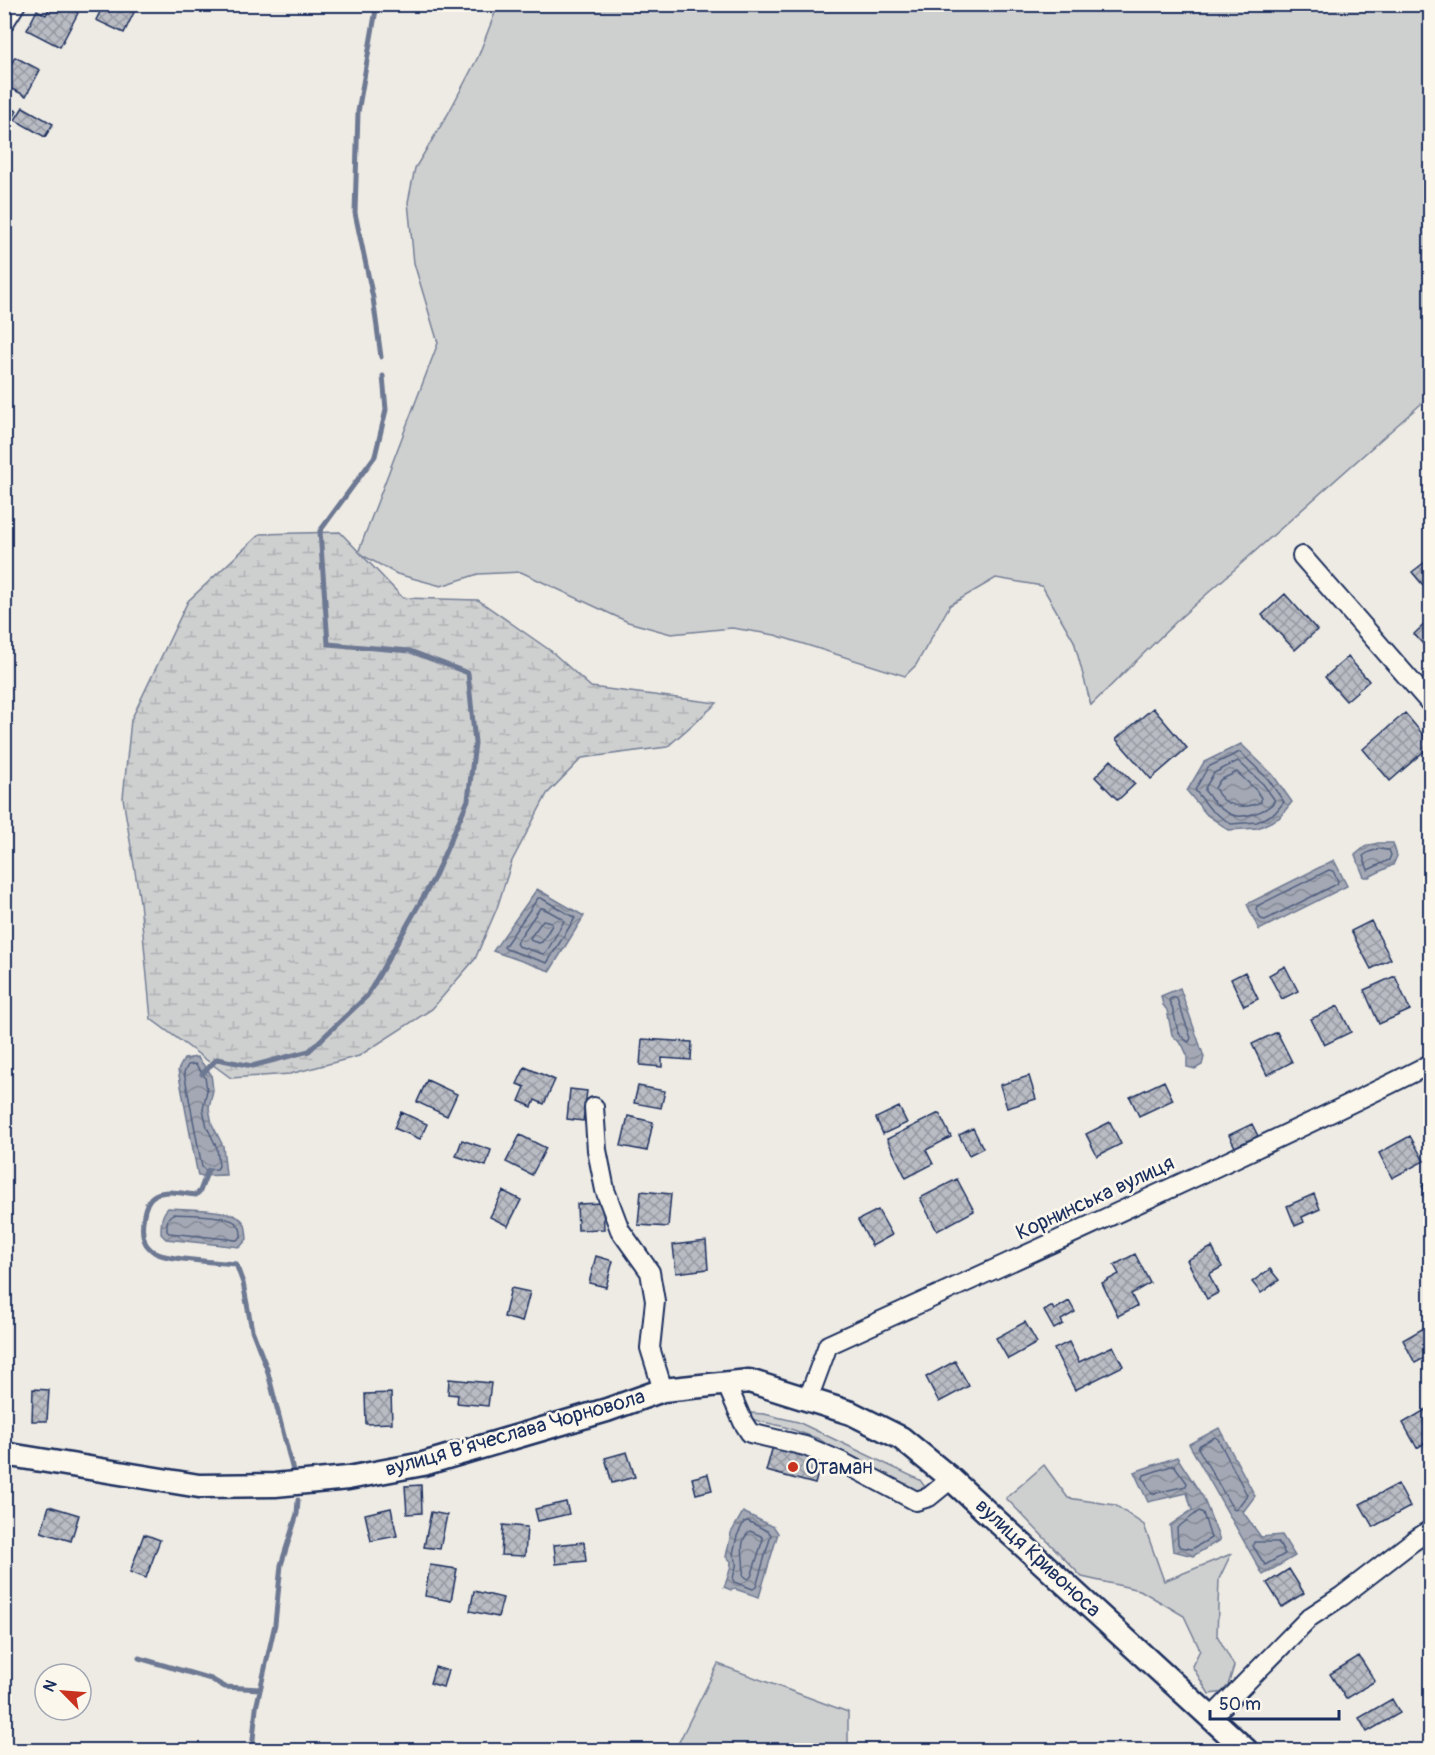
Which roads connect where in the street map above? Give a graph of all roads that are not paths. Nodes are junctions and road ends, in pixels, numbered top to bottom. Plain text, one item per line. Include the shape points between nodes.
1 (16, 4) edge
2 (4, 23) edge
3 (1302, 556) dead end
4 (1431, 703) edge
5 (1431, 1064) edge
6 (594, 1107) dead end
7 (726, 1383) junction
8 (663, 1390) junction
9 (808, 1399) junction
10 (4, 1454) edge
11 (951, 1479) junction
12 (1431, 1530) edge
13 (1211, 1719) junction
14 (1246, 1750) edge

1 - 2 street
3 - 4 street
5 - 9 street, Корнинська вулиця via 828,1345
6 - 8 street via 605,1190 620,1230 650,1272 656,1301 650,1348
7 - 8 main road, вулиця Вʼячеслава Чорновола
7 - 9 main road, вулиця Вʼячеслава Чорновола via 749,1381
7 - 11 street via 750,1433 805,1446 916,1501
8 - 10 main road, вулиця Вʼячеслава Чорновола via 423,1464 348,1478 275,1485 198,1486
9 - 11 main road, вулиця Кривоноса via 851,1413 901,1438
11 - 13 main road, вулиця Кривоноса
12 - 13 street via 1310,1617
13 - 14 main road, вулиця Кривоноса

